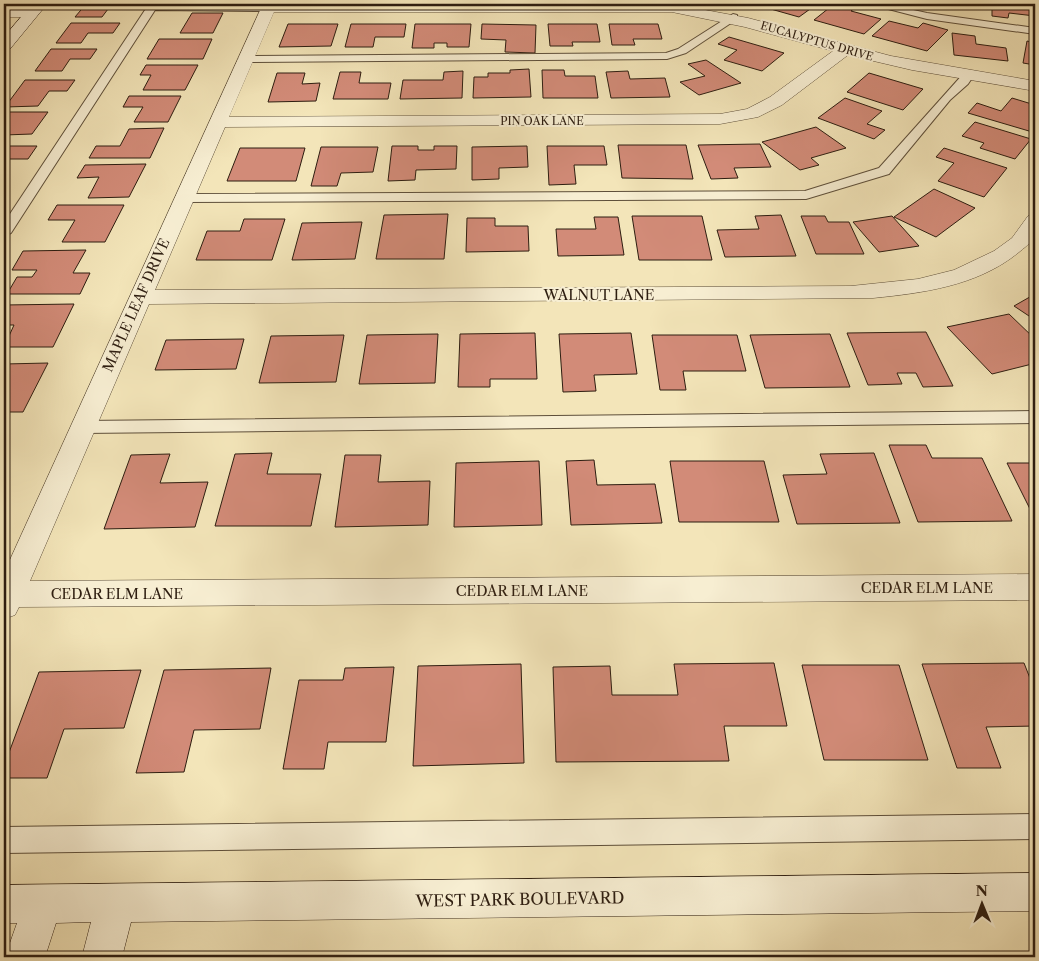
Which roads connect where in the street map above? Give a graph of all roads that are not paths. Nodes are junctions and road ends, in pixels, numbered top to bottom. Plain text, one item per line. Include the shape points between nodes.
1 (874, 4) edge
2 (152, 6) edge
3 (269, 6) edge
4 (36, 8) edge
5 (709, 8) edge
6 (4, 13) edge
7 (733, 17) junction
8 (1035, 31) edge
9 (4, 46) edge
10 (844, 48) junction
11 (245, 59) junction
12 (968, 75) junction
13 (1035, 86) edge
14 (217, 122) junction
15 (184, 198) junction
16 (1035, 220) edge
17 (4, 233) edge
18 (140, 297) junction
19 (1035, 417) edge
20 (82, 427) junction
21 (1035, 587) edge
22 (6, 600) edge
23 (1035, 826) edge
24 (4, 840) edge
25 (1035, 892) edge
26 (116, 903) junction
27 (4, 904) edge
28 (42, 904) junction
29 (25, 957) edge
30 (102, 957) edge

1 - 8 lane via 927,16
2 - 3 lane
2 - 17 lane
3 - 5 street, EUCALYPTUS DRIVE
3 - 11 street, MAPLE LEAF DRIVE
4 - 6 street
4 - 9 street
5 - 7 street, EUCALYPTUS DRIVE
7 - 10 street, EUCALYPTUS DRIVE
7 - 11 lane via 682,51 667,56
10 - 12 street, EUCALYPTUS DRIVE
10 - 14 street, PIN OAK LANE via 776,101 752,113 720,119
11 - 14 street, MAPLE LEAF DRIVE
12 - 13 street, EUCALYPTUS DRIVE
12 - 15 lane via 884,172 806,195
14 - 15 street, MAPLE LEAF DRIVE
15 - 18 street, MAPLE LEAF DRIVE
16 - 18 street, WALNUT LANE via 1020,241 990,264 947,280 894,290 851,293
18 - 20 street, MAPLE LEAF DRIVE
19 - 20 lane
20 - 22 street, MAPLE LEAF DRIVE
21 - 22 street, CEDAR ELM LANE
23 - 24 lane
25 - 26 street, WEST PARK BOULEVARD
26 - 28 street, WEST PARK BOULEVARD
26 - 30 street
27 - 28 street, WEST PARK BOULEVARD
28 - 29 street

